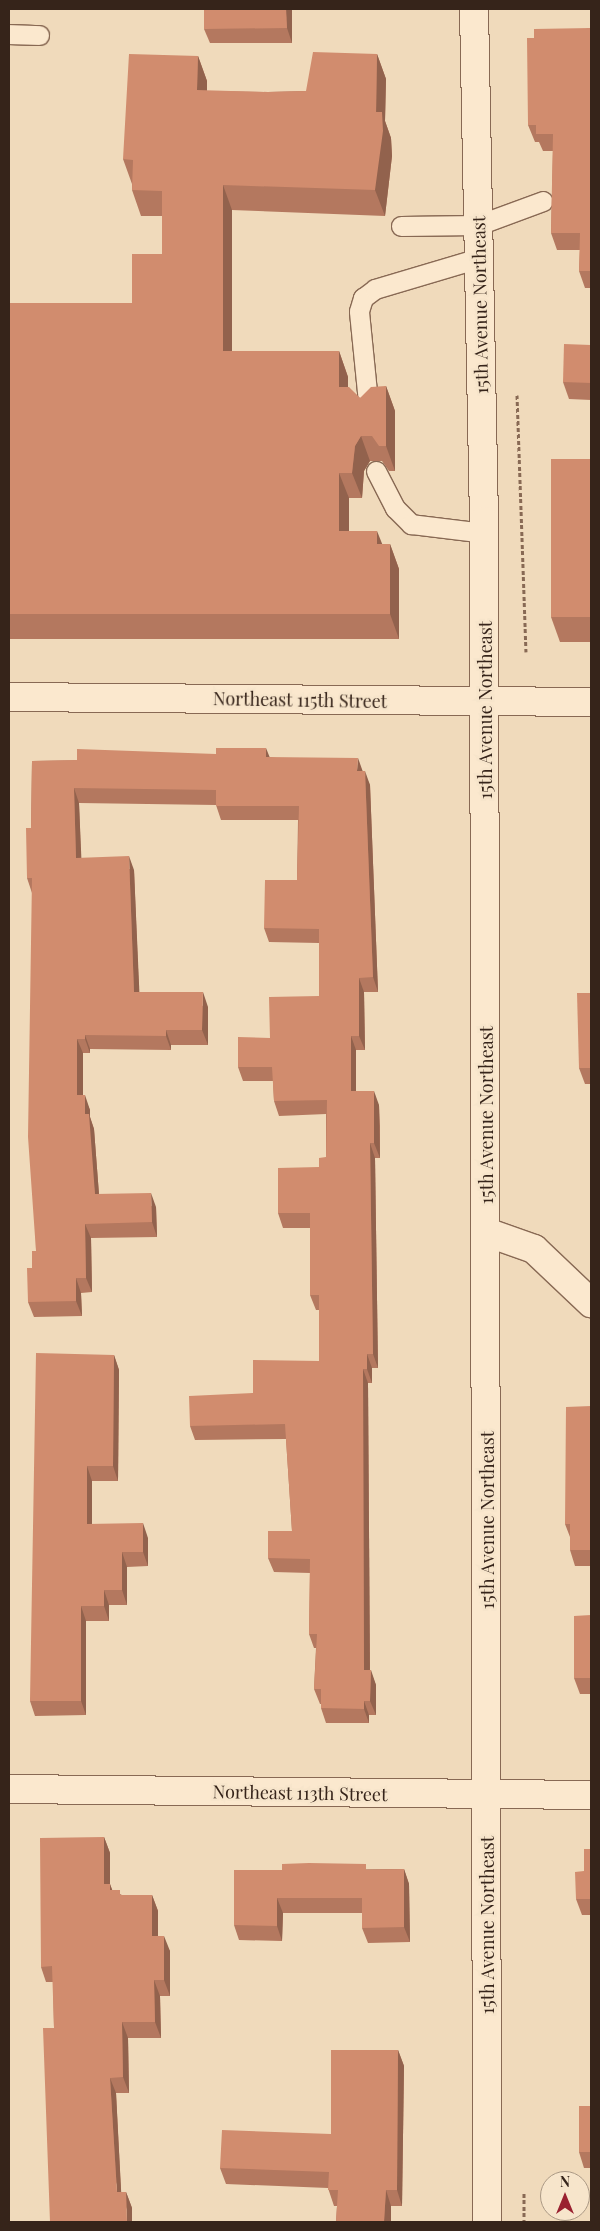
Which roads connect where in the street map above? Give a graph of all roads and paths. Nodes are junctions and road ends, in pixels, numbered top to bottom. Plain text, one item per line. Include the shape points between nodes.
1 (474, 9) edge
2 (9, 34) edge
3 (39, 35) dead end
4 (543, 201) dead end
5 (478, 225) junction
6 (401, 226) dead end
7 (479, 258) junction
8 (516, 384) dead end
9 (369, 412) edge
10 (376, 471) dead end
11 (484, 533) junction
12 (526, 652) dead end
13 (9, 698) edge
14 (485, 702) junction
15 (591, 702) edge
16 (486, 1232) junction
17 (591, 1303) edge
18 (9, 1789) edge
19 (488, 1795) junction
20 (591, 1795) edge
21 (524, 2193) dead end
22 (487, 2222) edge
23 (524, 2222) edge

1 - 5 street, 15th Avenue Northeast
2 - 3 lane
4 - 5 lane
5 - 6 lane
5 - 7 street, 15th Avenue Northeast
7 - 9 lane via 375,289 363,298 359,311
7 - 11 street, 15th Avenue Northeast
8 - 12 path
10 - 11 lane via 395,508 411,524
11 - 14 street, 15th Avenue Northeast
13 - 14 street, Northeast 115th Street
14 - 15 street, Northeast 115th Street
14 - 16 street, 15th Avenue Northeast
16 - 17 street via 534,1250
16 - 19 street, 15th Avenue Northeast
18 - 19 street, Northeast 113th Street
19 - 20 street, Northeast 113th Street
19 - 22 street, 15th Avenue Northeast
21 - 23 path

